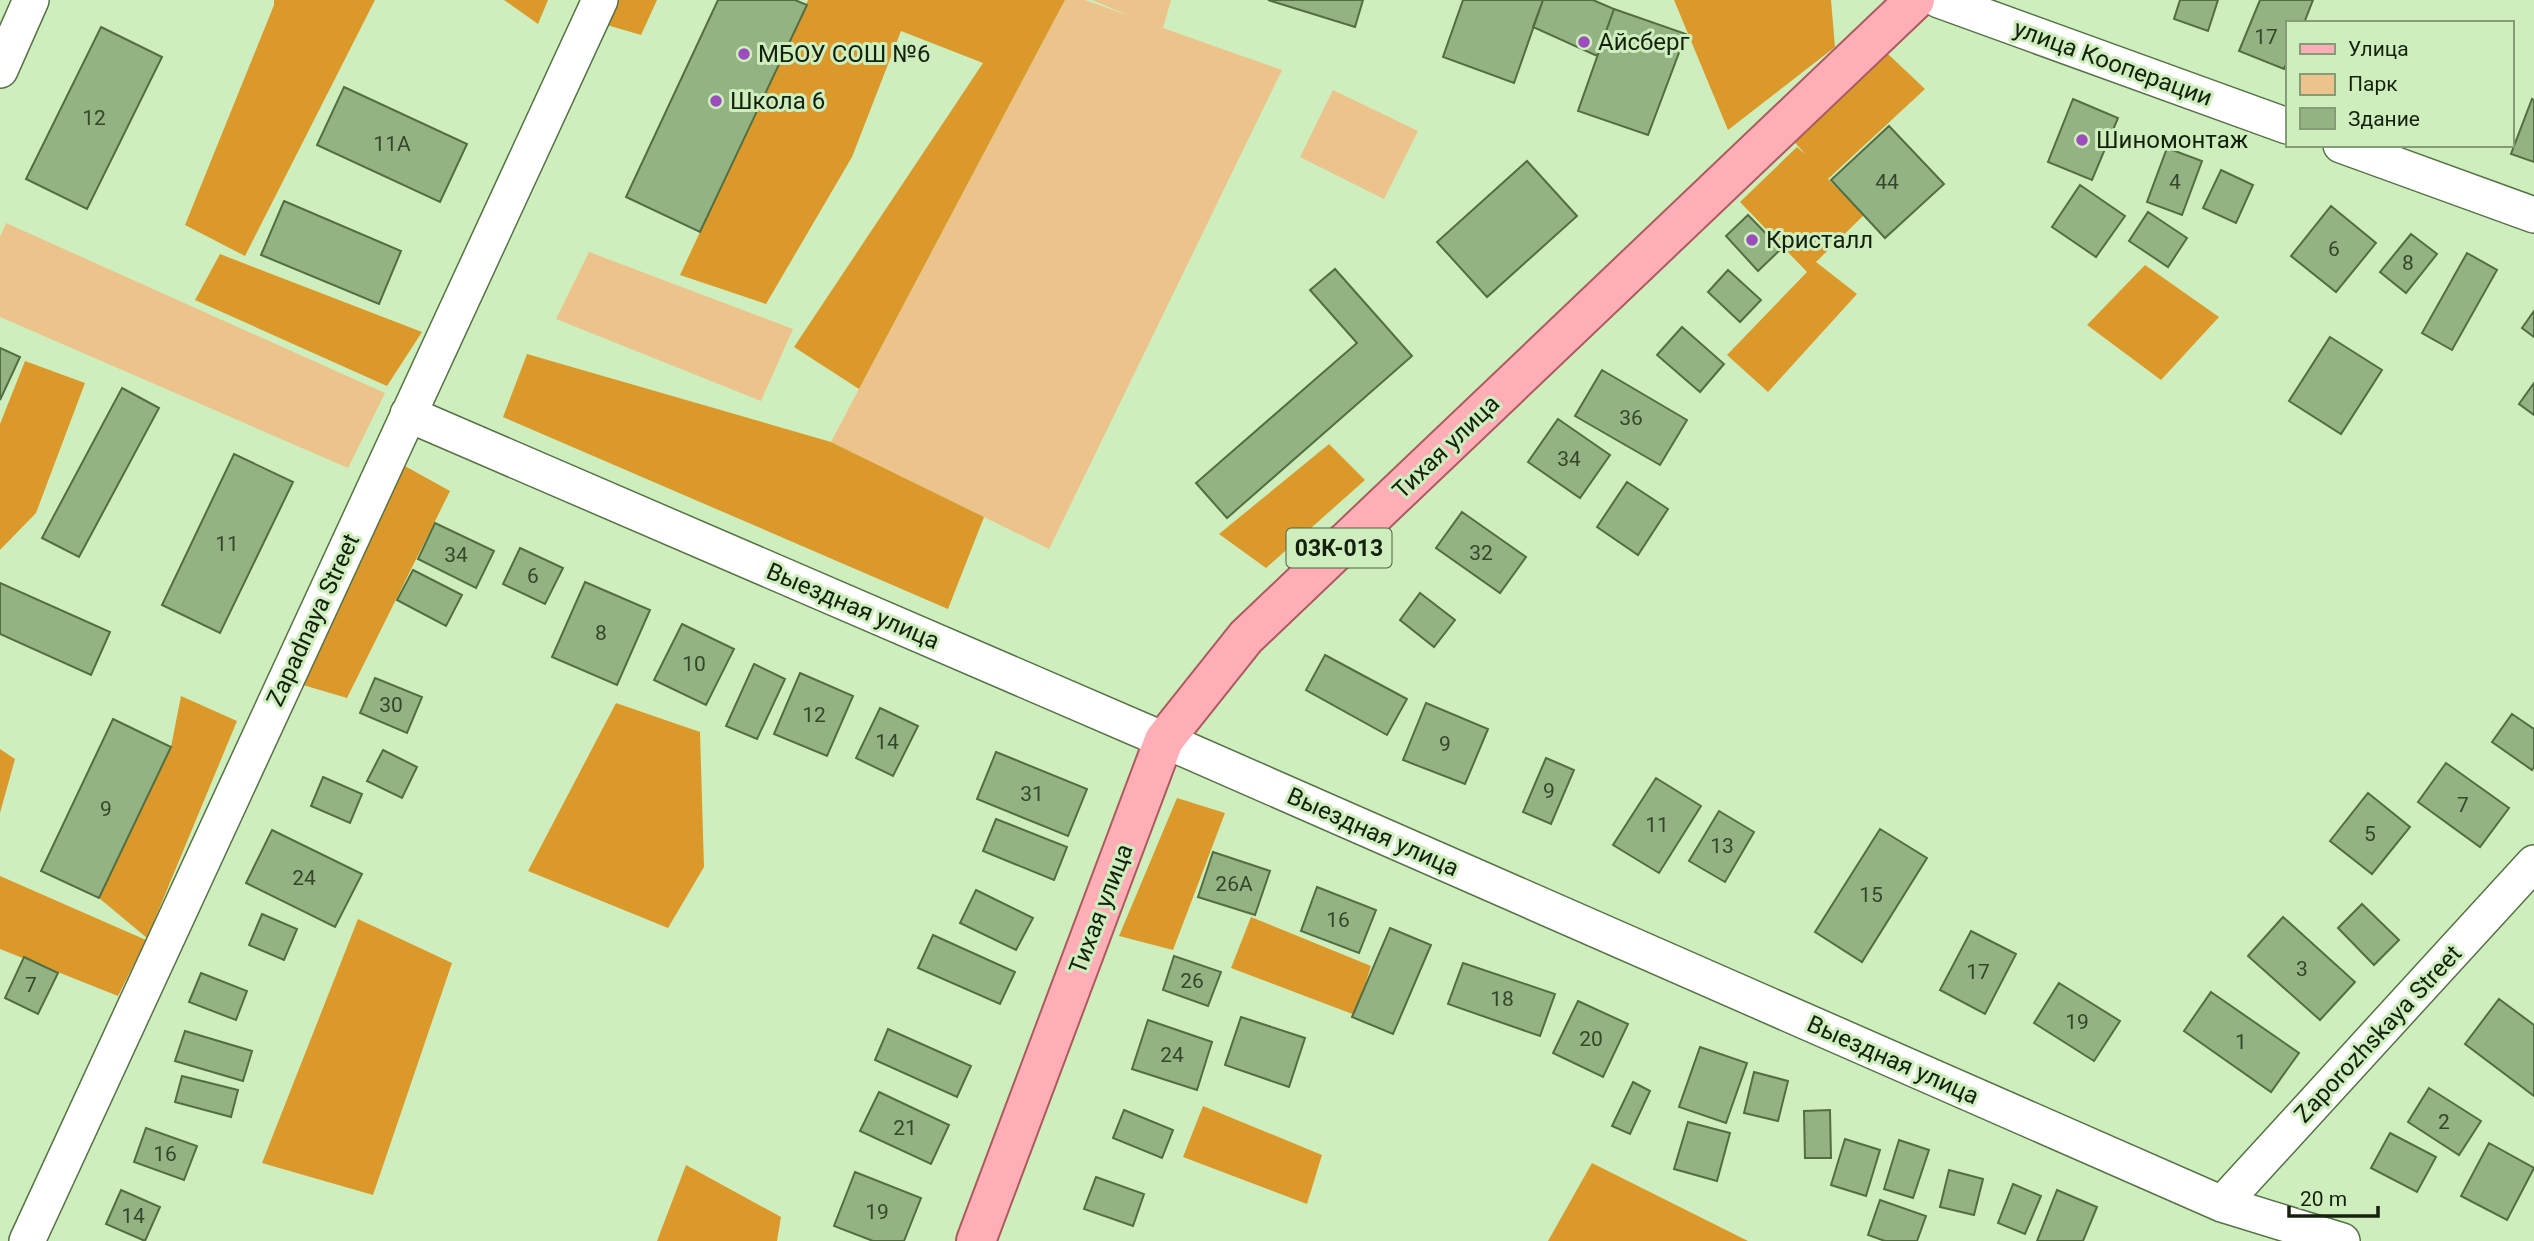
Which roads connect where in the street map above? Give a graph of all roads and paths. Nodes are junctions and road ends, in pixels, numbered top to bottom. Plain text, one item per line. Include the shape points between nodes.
1 (30, 0) edge
2 (600, 0) edge
3 (1915, 0) edge
4 (1939, 0) edge
5 (0, 70) edge
6 (2286, 126) edge
7 (2347, 147) edge
8 (2534, 215) edge
9 (408, 415) junction
10 (1164, 740) junction
11 (2534, 863) edge
12 (2222, 1204) junction
13 (27, 1241) edge
14 (975, 1241) edge
15 (2342, 1241) edge

1 - 5 street
2 - 9 street, Zapadnaya Street
3 - 10 main road, Тихая улица / 03К-013 via 1246,637
4 - 6 street, улица Кооперации
7 - 8 street
9 - 10 street, Выездная улица
9 - 13 street, Zapadnaya Street
10 - 12 street, Выездная улица
10 - 14 main road, Тихая улица / 03К-013
11 - 12 street, Zaporozhskaya Street
12 - 15 street, Выездная улица

